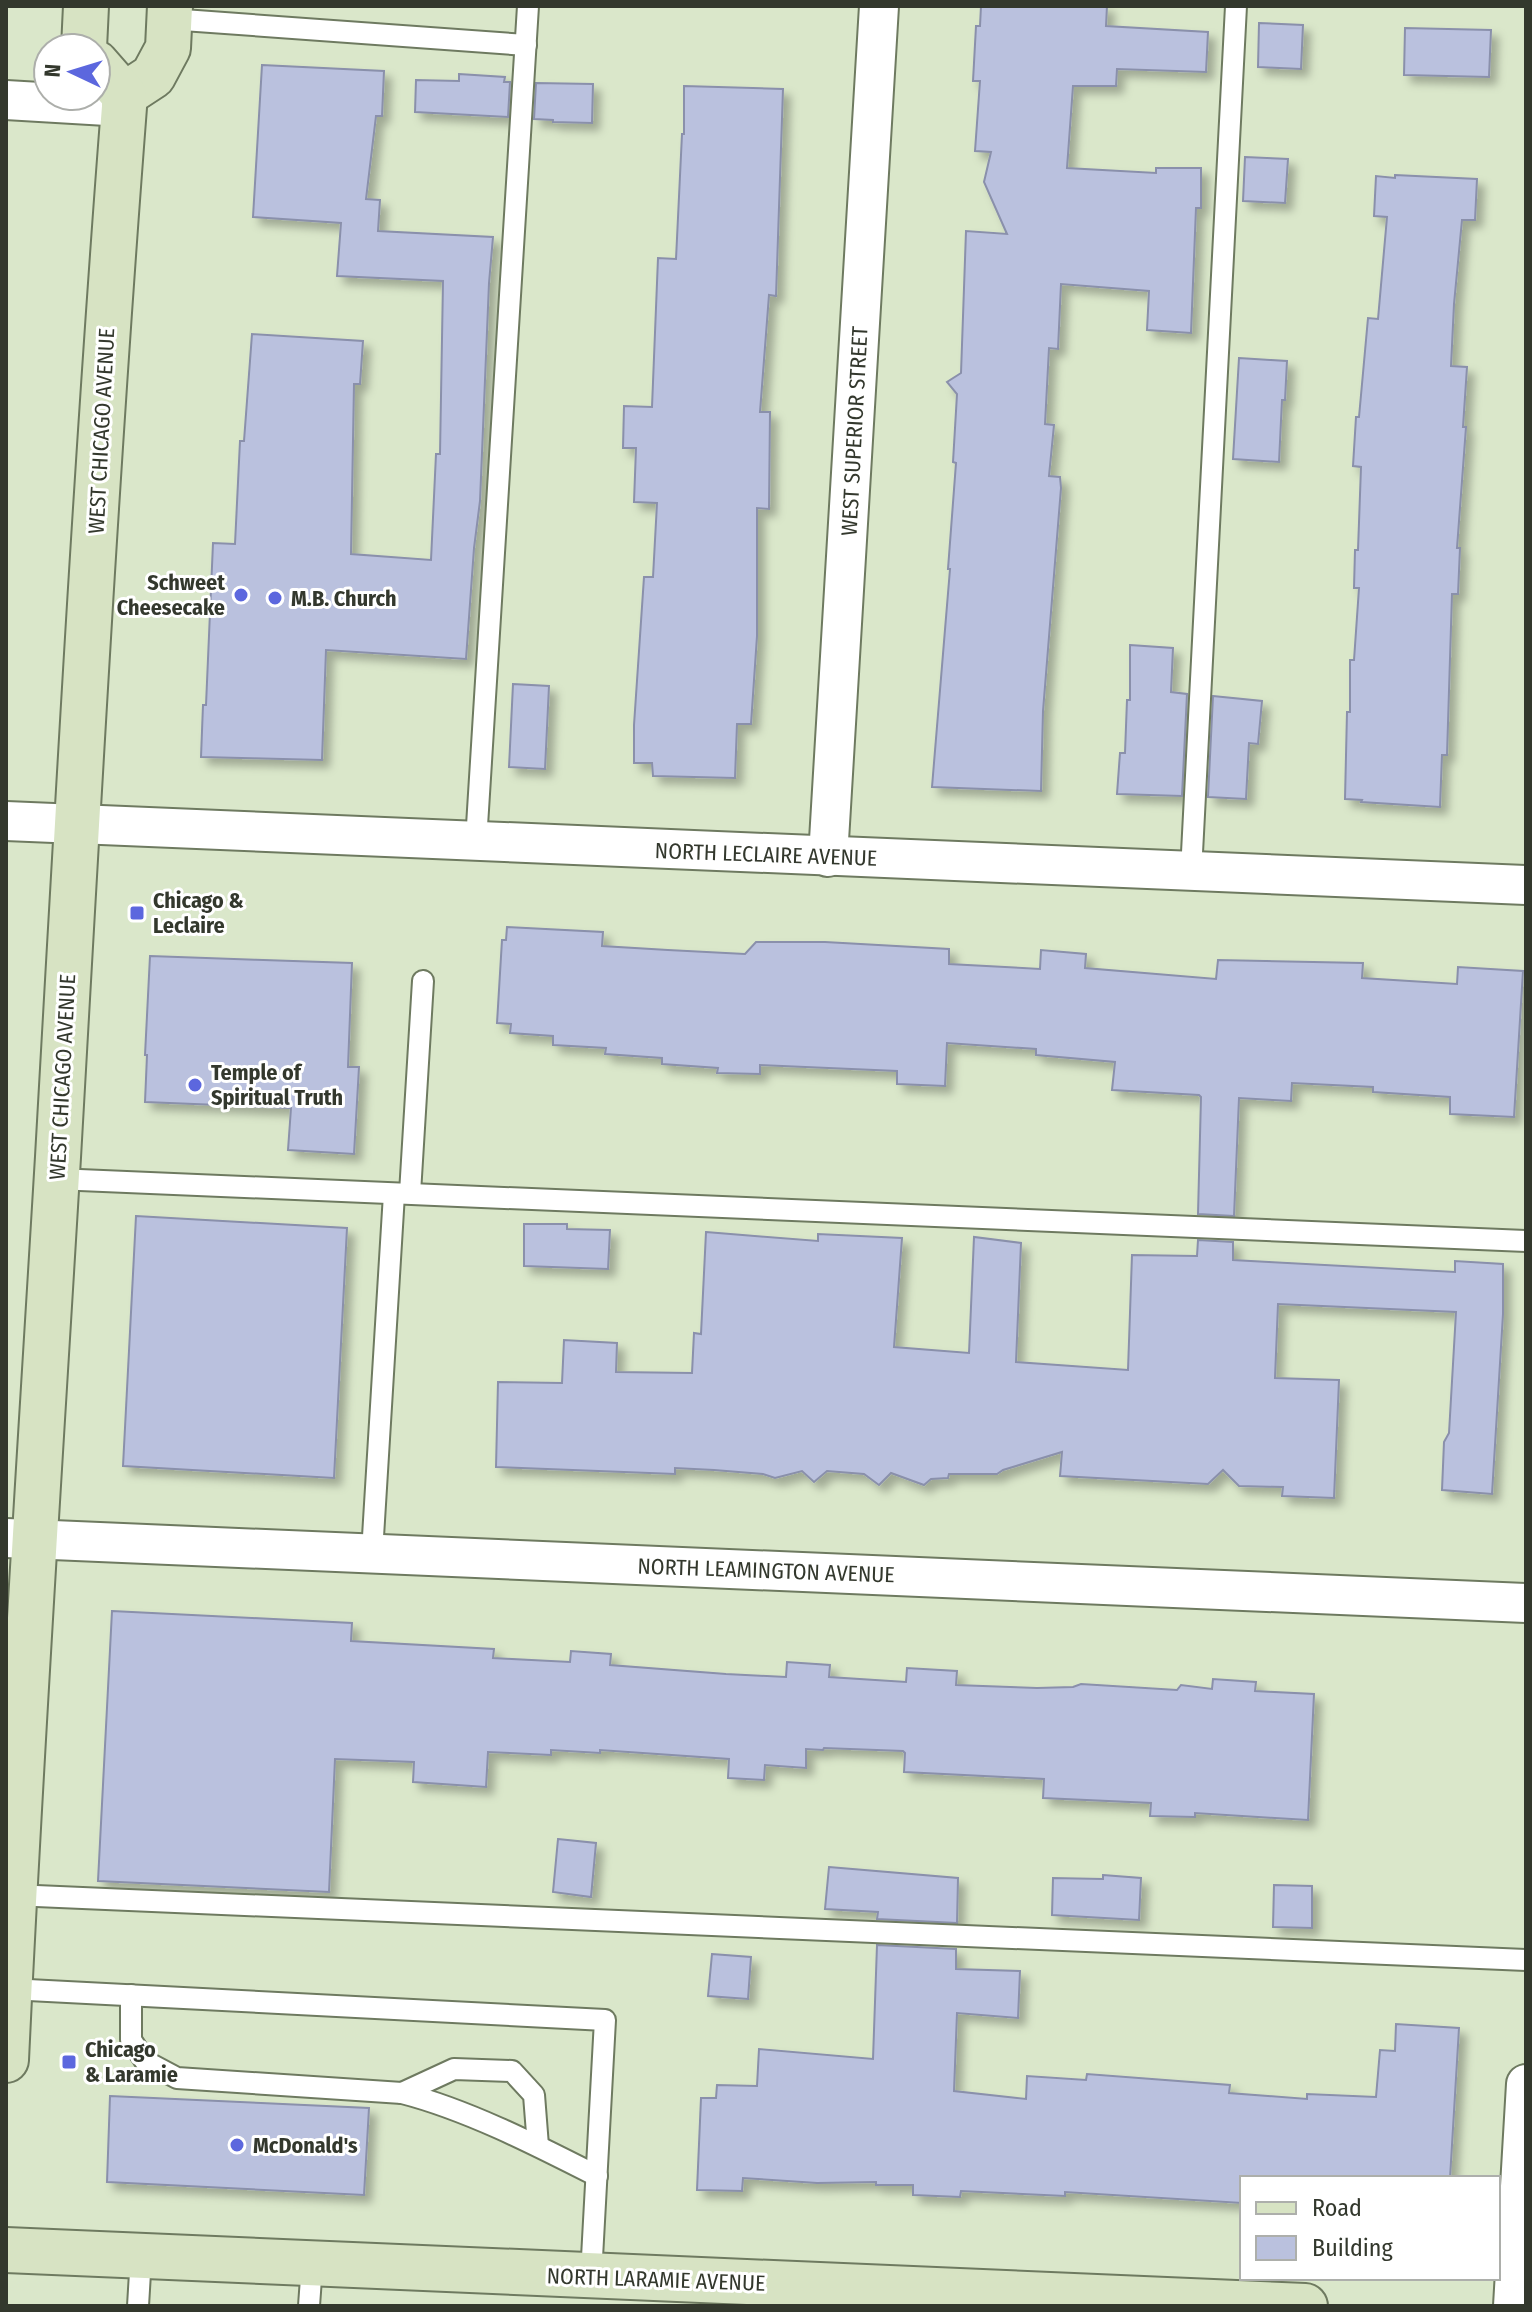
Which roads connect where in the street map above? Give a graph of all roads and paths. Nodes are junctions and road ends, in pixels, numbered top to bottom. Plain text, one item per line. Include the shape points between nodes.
1 (86, 6) edge
2 (528, 6) edge
3 (879, 6) edge
4 (1236, 6) edge
5 (170, 12) edge
6 (85, 32) edge
7 (526, 45) junction
8 (112, 85) edge
9 (6, 100) edge
10 (124, 101) junction
11 (6, 821) edge
12 (77, 824) junction
13 (476, 842) junction
14 (828, 857) junction
15 (1191, 872) junction
16 (1526, 885) edge
17 (423, 981) dead end
18 (56, 1179) junction
19 (402, 1193) junction
20 (1526, 1241) edge
21 (20, 1538) edge
22 (372, 1553) junction
23 (1526, 1603) edge
24 (13, 1895) junction
25 (1526, 1960) edge
26 (9, 1964) edge
27 (131, 1995) junction
28 (6, 2060) edge
29 (1526, 2084) edge
30 (402, 2093) junction
31 (538, 2146) junction
32 (597, 2176) junction
33 (6, 2250) edge
34 (141, 2256) junction
35 (591, 2276) junction
36 (311, 2285) edge
37 (138, 2306) edge
38 (1305, 2306) edge
39 (1513, 2306) edge

1 - 6 main road
2 - 7 lane
3 - 14 street, WEST SUPERIOR STREET
4 - 15 lane
5 - 7 lane
5 - 10 main road via 168,48 153,76
7 - 13 lane
8 - 10 main road
9 - 10 street
10 - 12 main road, WEST CHICAGO AVENUE
11 - 12 street, NORTH LECLAIRE AVENUE
12 - 13 street, NORTH LECLAIRE AVENUE
12 - 18 main road, WEST CHICAGO AVENUE
13 - 14 street, NORTH LECLAIRE AVENUE
14 - 15 street, NORTH LECLAIRE AVENUE
15 - 16 street, NORTH LECLAIRE AVENUE
17 - 19 lane
18 - 19 lane
18 - 21 main road, WEST CHICAGO AVENUE
19 - 20 lane
19 - 22 lane
21 - 22 street, NORTH LEAMINGTON AVENUE
21 - 24 main road, WEST CHICAGO AVENUE
22 - 23 street, NORTH LEAMINGTON AVENUE
24 - 25 lane
24 - 26 main road, WEST CHICAGO AVENUE
26 - 27 lane
26 - 28 main road, WEST CHICAGO AVENUE
27 - 30 lane via 131,2040 145,2061 177,2078
27 - 32 lane via 605,2020
29 - 39 street
30 - 31 lane
30 - 31 lane via 454,2069 512,2071 534,2095
31 - 32 lane
32 - 35 lane
33 - 34 main road, NORTH LARAMIE AVENUE
34 - 36 main road, NORTH LARAMIE AVENUE
34 - 37 lane
35 - 36 main road, NORTH LARAMIE AVENUE
35 - 38 main road, NORTH LARAMIE AVENUE

